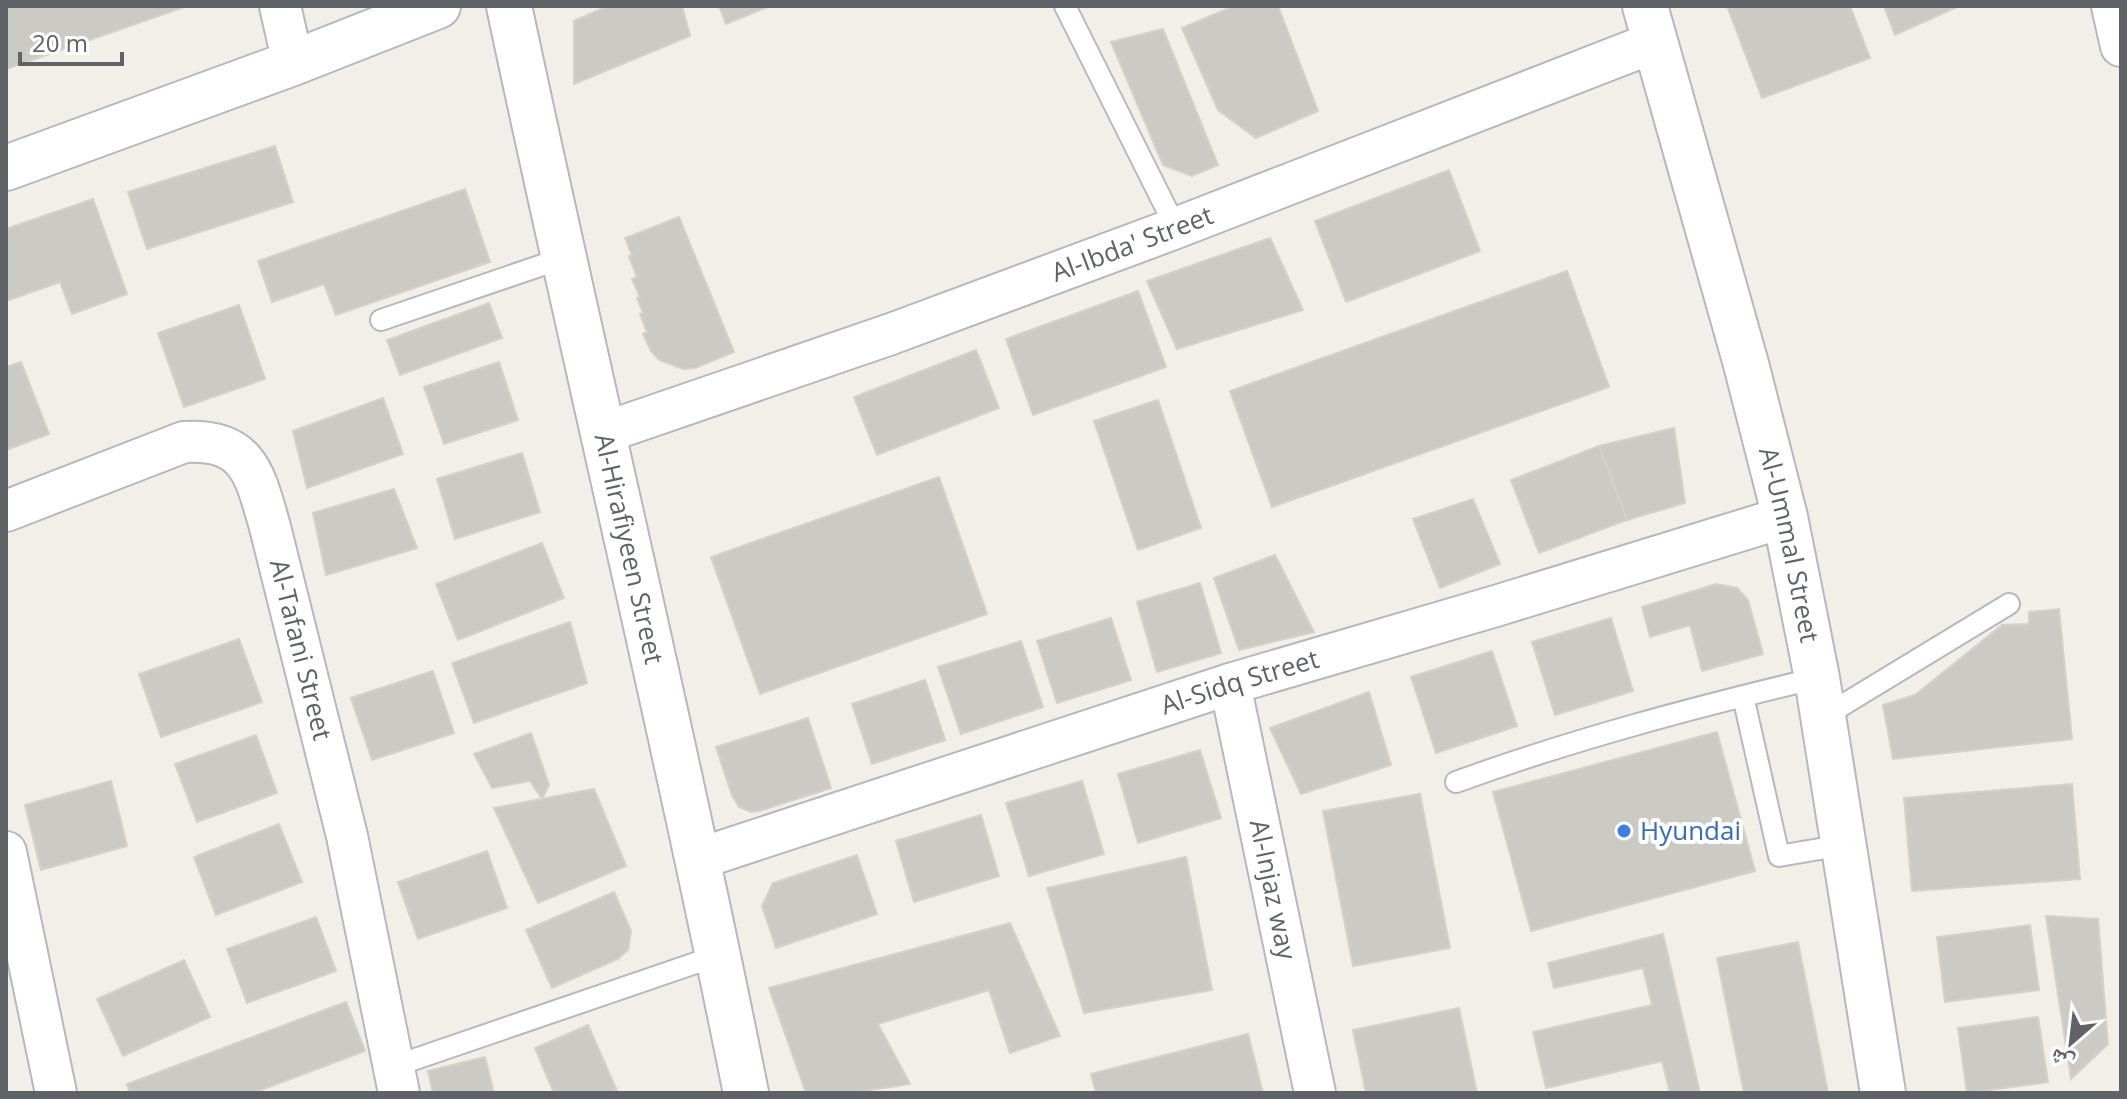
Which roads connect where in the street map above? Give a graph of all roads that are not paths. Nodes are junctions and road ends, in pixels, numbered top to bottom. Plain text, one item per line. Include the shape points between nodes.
1 (280, 6) edge
2 (438, 6) edge
3 (509, 6) edge
4 (1065, 6) edge
5 (2112, 6) edge
6 (1650, 24) edge
7 (2121, 46) edge
8 (293, 63) junction
9 (6, 168) edge
10 (1176, 228) junction
11 (563, 258) junction
12 (381, 320) dead end
13 (603, 433) junction
14 (6, 511) edge
15 (1785, 517) junction
16 (2009, 604) dead end
17 (1230, 684) junction
18 (1743, 696) junction
19 (1820, 698) junction
20 (1456, 782) dead end
21 (1843, 845) junction
22 (6, 852) edge
23 (698, 859) junction
24 (719, 955) junction
25 (397, 1080) edge
26 (56, 1093) edge
27 (746, 1093) edge
28 (1315, 1093) edge
29 (1883, 1093) edge

1 - 8 street
2 - 8 street
3 - 11 street, Al-Hirafiyeen Street
4 - 10 lane
5 - 7 street
6 - 10 street, Al-Ibda' Street
6 - 15 street, Al-Ummal Street
8 - 9 street
10 - 13 street, Al-Ibda' Street
11 - 12 lane
11 - 13 street, Al-Hirafiyeen Street
13 - 23 street, Al-Hirafiyeen Street
14 - 25 street, Al-Tafani Street via 184,442 205,440 242,457 257,481 319,719
15 - 17 street, Al-Sidq Street
15 - 19 street, Al-Ummal Street
16 - 19 lane
17 - 23 street, Al-Sidq Street
17 - 28 street, Al-Injaz way
18 - 19 lane
18 - 20 lane via 1515,760
18 - 21 lane via 1779,856
19 - 21 street, Al-Ummal Street
21 - 29 street, Al-Ummal Street
22 - 26 street
23 - 24 street, Al-Hirafiyeen Street
24 - 25 lane
24 - 27 street, Al-Hirafiyeen Street

